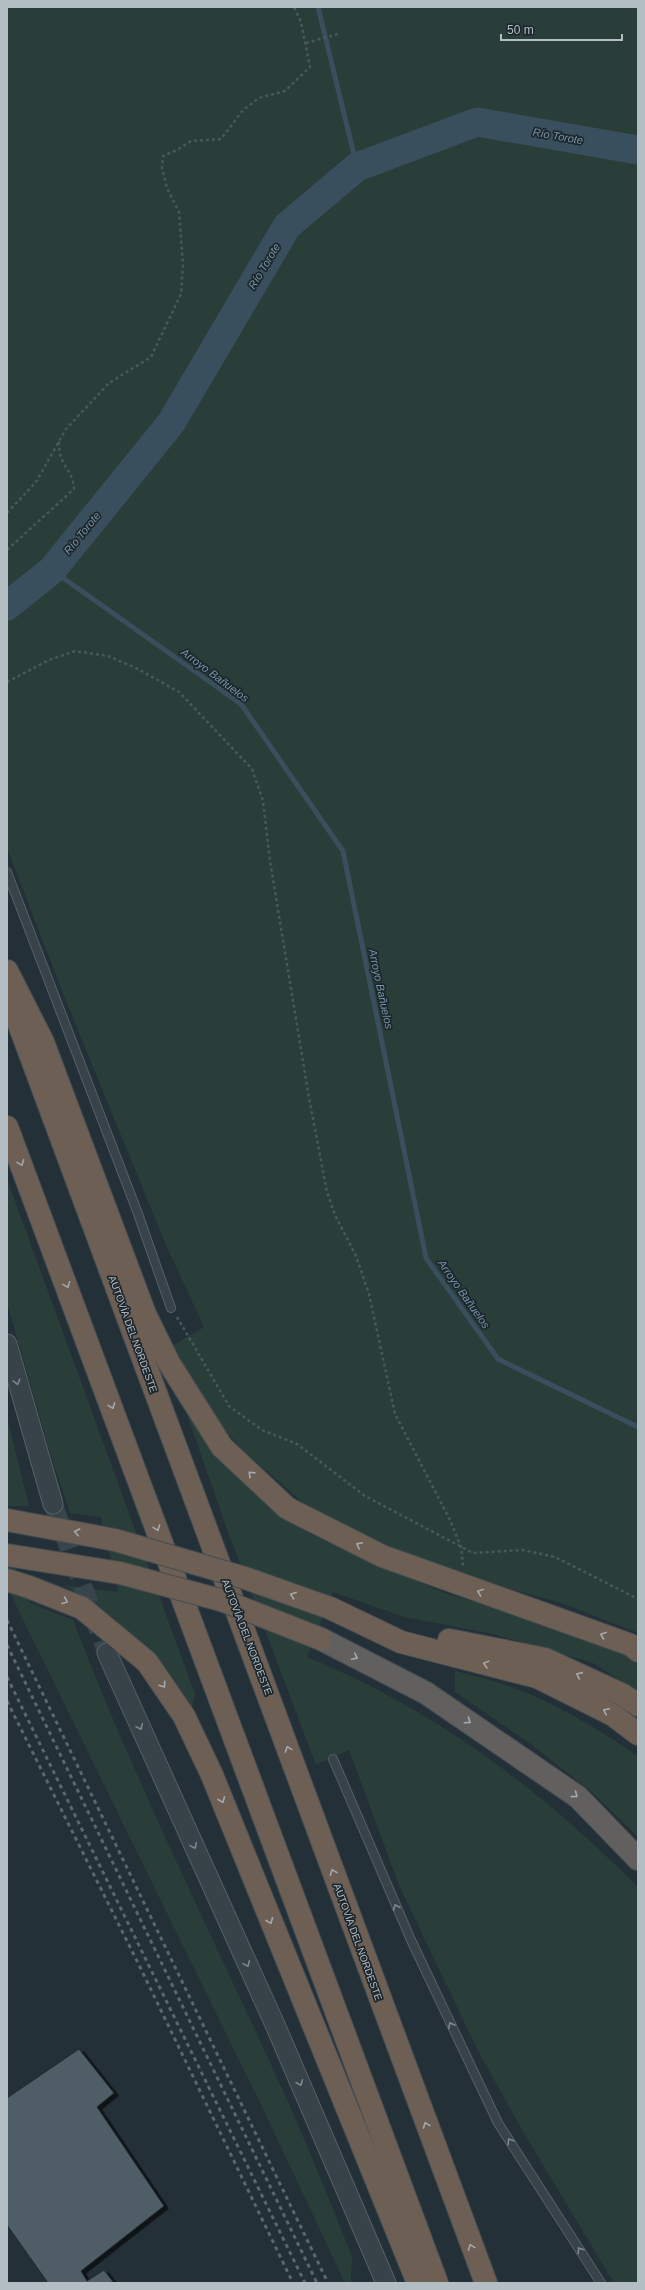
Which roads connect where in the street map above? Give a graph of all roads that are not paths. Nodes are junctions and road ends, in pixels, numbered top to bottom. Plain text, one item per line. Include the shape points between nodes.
1 (7, 872) edge
2 (7, 971) edge
3 (7, 992) edge
4 (7, 1127) edge
5 (171, 1308) road end
6 (7, 1344) edge
7 (53, 1504) tunnel mouth
8 (8, 1520) edge
9 (11, 1555) edge
10 (7, 1580) edge
11 (330, 1608) junction
12 (638, 1651) edge
13 (107, 1653) tunnel mouth
14 (638, 1705) edge
15 (638, 1734) edge
16 (333, 1759) dead end
17 (638, 1859) edge
18 (386, 2283) edge
19 (418, 2283) edge
20 (437, 2283) edge
21 (486, 2283) edge
22 (601, 2283) edge

1 - 5 lane
12 -> 2 highway via 631,1645 382,1556 287,1508 222,1447 168,1363 145,1314 43,1042
21 -> 3 highway, AUTOVÍA DEL NORDESTE
4 -> 20 highway
6 -> 7 street
11 -> 8 highway, bridge via 245,1578 115,1540
9 -> 17 highway, bridge via 120,1573 224,1601 321,1639 426,1693 572,1792
10 -> 19 highway via 82,1608 147,1662 184,1716 212,1775
14 -> 11 highway via 623,1695 545,1659 460,1643
15 -> 11 highway via 613,1715 537,1677 401,1642
13 -> 18 street via 276,2027
22 -> 16 lane via 498,2123 411,1940

